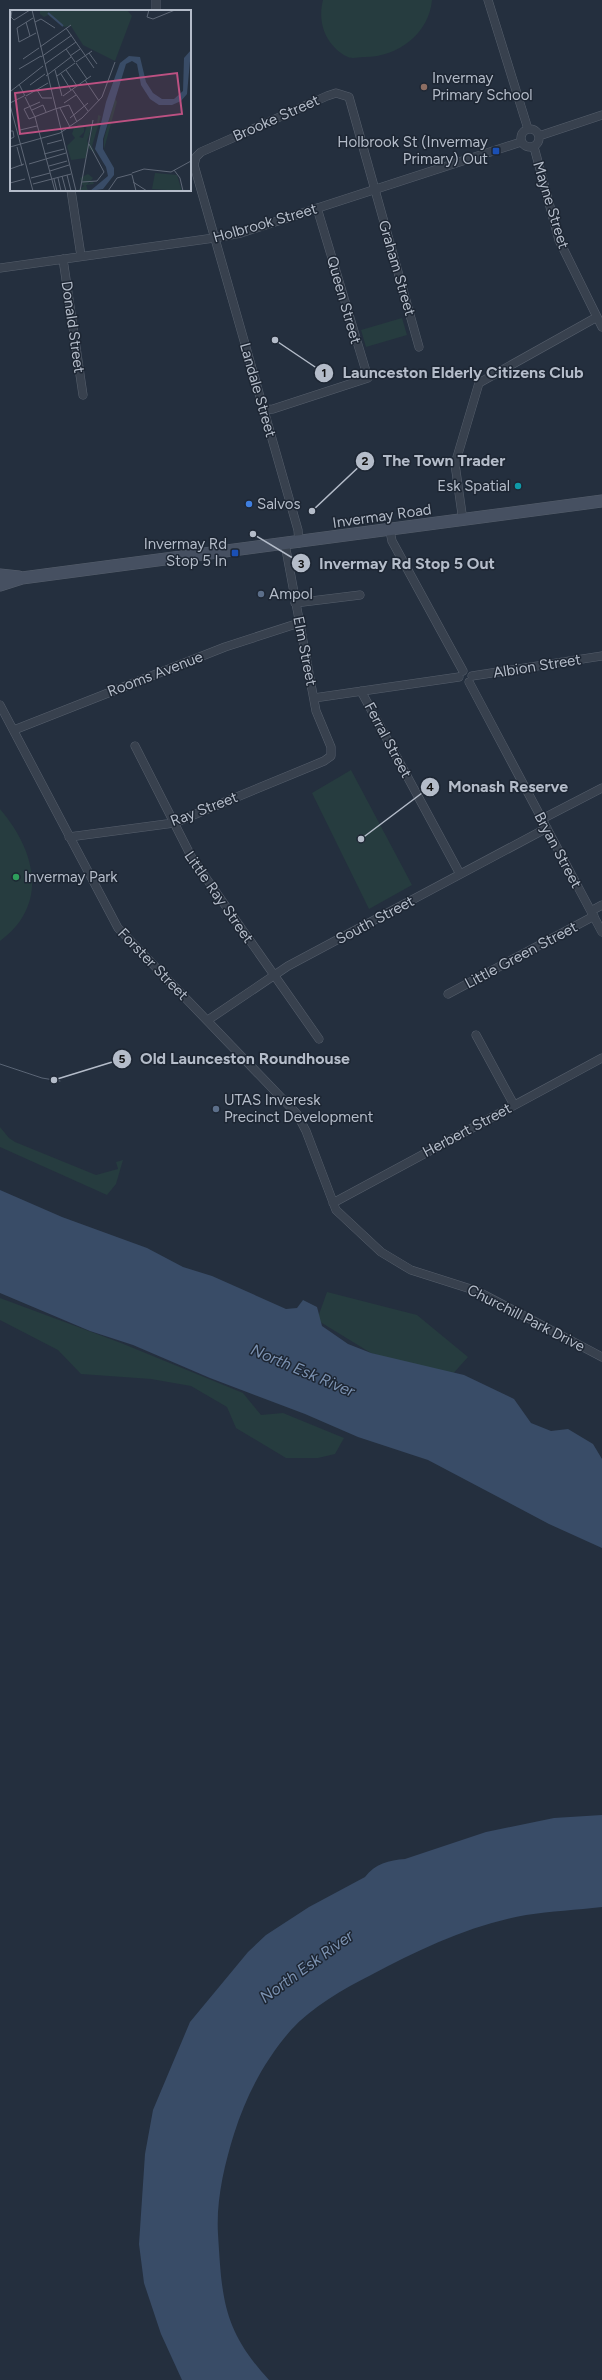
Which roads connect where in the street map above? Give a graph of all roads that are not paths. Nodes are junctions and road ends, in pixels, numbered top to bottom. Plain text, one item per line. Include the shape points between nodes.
1 (488, 0) edge
2 (602, 115) edge
3 (528, 129) junction
4 (539, 136) junction
5 (522, 142) junction
6 (534, 147) junction
7 (374, 189) junction
8 (71, 191) edge
9 (317, 208) junction
10 (214, 238) junction
11 (81, 256) junction
12 (63, 259) junction
13 (0, 268) edge
14 (597, 317) junction
15 (602, 327) edge
16 (419, 347) dead end
17 (83, 395) dead end
18 (263, 410) junction
19 (602, 501) edge
20 (463, 521) junction
21 (390, 531) junction
22 (299, 543) junction
23 (285, 544) junction
24 (0, 576) edge
25 (22, 578) junction
26 (0, 585) edge
27 (360, 594) dead end
28 (295, 603) junction
29 (299, 623) junction
30 (602, 656) edge
31 (461, 674) junction
32 (470, 679) junction
33 (361, 691) junction
34 (314, 698) junction
35 (0, 704) edge
36 (14, 730) junction
37 (135, 746) dead end
38 (331, 756) joint
39 (602, 788) edge
40 (542, 819) junction
41 (174, 823) junction
42 (547, 828) junction
43 (69, 837) junction
44 (460, 874) junction
45 (602, 905) edge
46 (592, 914) junction
47 (602, 932) edge
48 (274, 975) junction
49 (448, 994) dead end
50 (208, 1020) junction
51 (476, 1035) dead end
52 (319, 1039) dead end
53 (602, 1058) edge
54 (514, 1105) junction
55 (333, 1203) junction
56 (602, 1357) edge

1 - 3 street
2 - 4 street
3 - 4 street via 534,130
3 - 5 street via 521,136
4 - 6 street via 538,144
5 - 6 street via 528,148
5 - 7 street, Holbrook Street
6 - 14 street, Mayne Street via 559,240
7 - 9 street, Holbrook Street
7 - 10 street, Brooke Street via 359,139 353,106 349,96 336,93 201,152 196,157 194,165
7 - 16 street, Graham Street
8 - 11 street
9 - 10 street, Holbrook Street via 241,233
9 - 18 street, Queen Street via 368,378
10 - 11 street, Holbrook Street
10 - 18 street, Landale Street
11 - 12 street, Holbrook Street
12 - 13 street, Holbrook Street
12 - 17 street, Donald Street
14 - 15 street, Mayne Street
14 - 20 street via 479,383 455,464
18 - 22 street, Landale Street via 298,530
19 - 20 main road, Invermay Road
20 - 21 main road, Invermay Road
21 - 22 main road, Invermay Road
21 - 31 street via 392,540
22 - 23 main road, Invermay Road
23 - 25 main road, Invermay Road
23 - 28 street, Elm Street
24 - 25 main road, Invermay Road
25 - 26 main road, Invermay Road
27 - 28 street
28 - 29 street, Elm Street
29 - 34 street, Elm Street
29 - 36 street, Rooms Avenue via 225,647
30 - 32 street, Albion Street
31 - 32 street via 463,683
31 - 33 street
32 - 40 street, Bryan Street
33 - 34 street
33 - 44 street, Ferral Street
34 - 38 street, Elm Street via 321,725 331,747
35 - 36 street, Forster Street
36 - 43 street, Forster Street
37 - 41 street, Little Ray Street
38 - 41 street, Ray Street
39 - 40 street
40 - 42 street, Bryan Street
41 - 43 street, Ray Street
41 - 48 street, Little Ray Street via 192,858
42 - 44 street, South Street
42 - 46 street, Bryan Street
43 - 50 street, Forster Street via 118,928
44 - 48 street, South Street
45 - 46 street, Little Green Street
46 - 47 street, Bryan Street
46 - 49 street, Little Green Street
48 - 50 street, South Street
48 - 52 street, Little Ray Street
50 - 55 street, Forster Street via 297,1114 311,1143
51 - 54 street
53 - 54 street, Herbert Street
54 - 55 street, Herbert Street
55 - 56 street, Churchill Park Drive via 345,1220 400,1265 423,1275 477,1291

